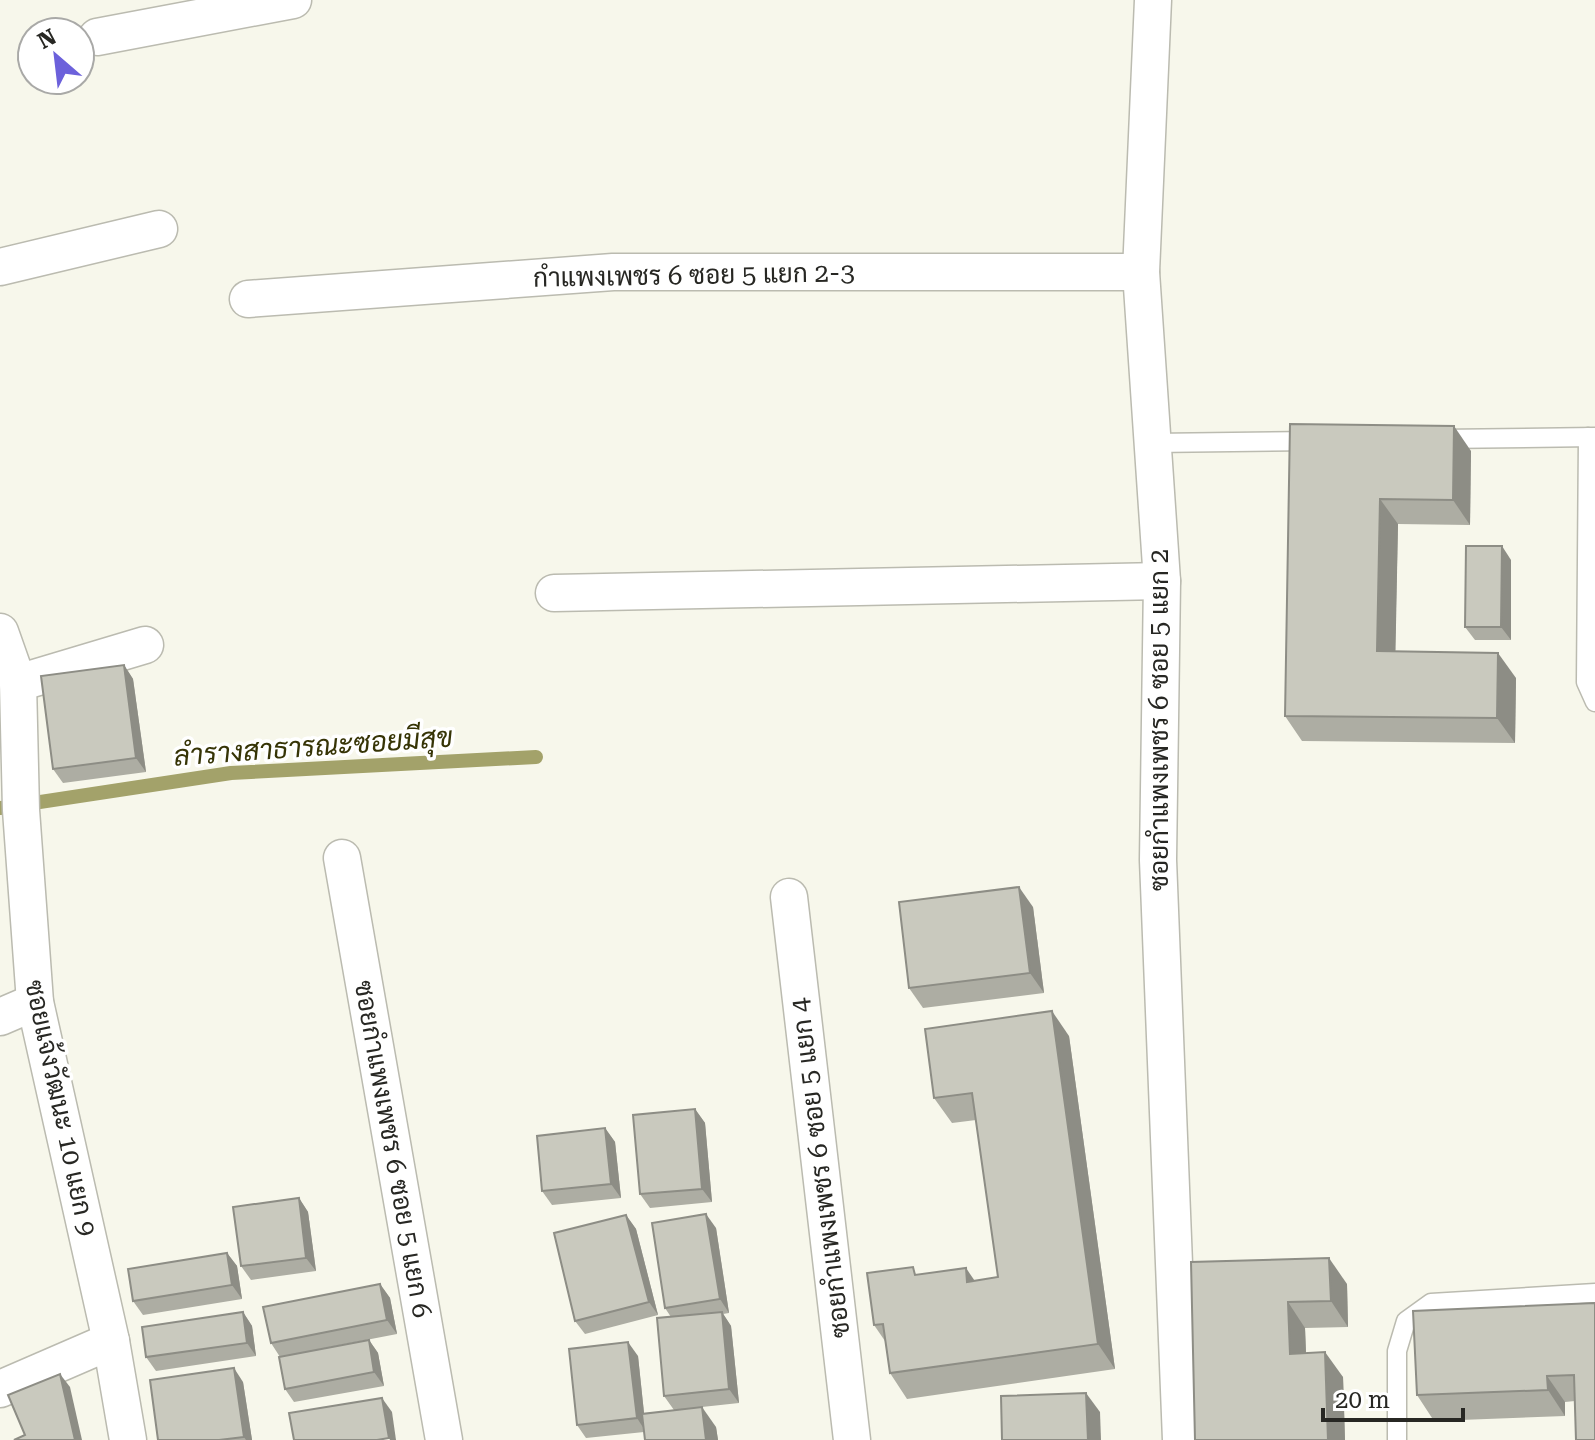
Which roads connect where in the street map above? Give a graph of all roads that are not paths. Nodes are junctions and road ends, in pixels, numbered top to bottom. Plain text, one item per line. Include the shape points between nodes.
1 (293, 0) edge
2 (1153, 0) edge
3 (97, 37) dead end
4 (159, 229) dead end
5 (0, 267) edge
6 (1141, 272) junction
7 (248, 299) dead end
8 (1591, 437) edge
9 (1417, 439) edge
10 (1339, 440) edge
11 (1153, 443) junction
12 (1162, 581) junction
13 (554, 593) dead end
14 (0, 632) edge
15 (145, 645) dead end
16 (18, 683) junction
17 (1595, 702) edge
18 (16, 787) edge
19 (342, 858) dead end
20 (789, 897) dead end
21 (35, 1002) junction
22 (0, 1017) edge
23 (1595, 1293) edge
24 (111, 1341) junction
25 (0, 1389) edge
26 (128, 1440) edge
27 (444, 1440) edge
28 (852, 1440) edge
29 (1181, 1440) edge
30 (1397, 1440) edge

1 - 3 street
2 - 6 street, ซอยกำแพงเพชร 6 ซอย 5 แยก 2
4 - 5 street
6 - 7 street, กำแพงเพชร 6 ซอย 5 แยก 2-3 via 613,272
6 - 11 street, ซอยกำแพงเพชร 6 ซอย 5 แยก 2
8 - 9 lane
8 - 17 lane via 1586,682
10 - 11 lane
11 - 12 street, ซอยกำแพงเพชร 6 ซอย 5 แยก 2
12 - 13 street
12 - 29 street, ซอยกำแพงเพชร 6 ซอย 5 แยก 2 via 1158,860
14 - 16 street, ซอยแจ้งวัฒนะ 10 แยก 9
15 - 16 street
16 - 18 street, ซอยแจ้งวัฒนะ 10 แยก 9
18 - 21 street, ซอยแจ้งวัฒนะ 10 แยก 9
19 - 27 street, ซอยกำแพงเพชร 6 ซอย 5 แยก 6
20 - 28 street, ซอยกำแพงเพชร 6 ซอย 5 แยก 4
21 - 22 street
21 - 24 street, ซอยแจ้งวัฒนะ 10 แยก 9
23 - 30 lane via 1431,1303 1406,1321 1397,1351
24 - 25 street
24 - 26 street, ซอยแจ้งวัฒนะ 10 แยก 9

